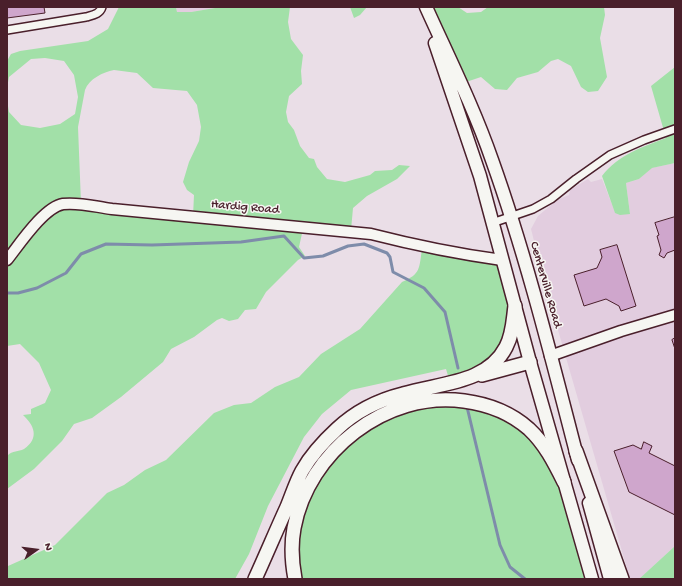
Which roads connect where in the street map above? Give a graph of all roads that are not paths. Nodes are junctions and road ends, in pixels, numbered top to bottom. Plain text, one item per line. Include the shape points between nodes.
1 (102, 7) edge
2 (425, 7) edge
3 (7, 30) edge
4 (675, 129) edge
5 (510, 216) junction
6 (492, 223) junction
7 (7, 260) edge
8 (502, 260) junction
9 (515, 306) junction
10 (675, 315) edge
11 (550, 356) junction
12 (530, 362) junction
13 (473, 377) junction
14 (576, 451) junction
15 (564, 482) junction
16 (255, 579) edge
17 (295, 579) edge
18 (592, 579) edge
19 (610, 579) edge
20 (622, 579) edge

1 - 3 street via 96,14 86,17
2 - 5 main road, Centerville Road via 476,118
2 - 6 main road, Centerville Road via 480,176
4 - 5 street via 610,155 551,198 528,212
5 - 6 street
5 - 11 main road, Centerville Road
6 - 8 main road, Centerville Road
7 - 8 street, Hardig Road via 46,213 59,206 73,204 371,234 451,252
8 - 9 main road, Centerville Road
9 - 12 main road, Centerville Road
9 - 13 highway via 512,334 506,347 498,360
10 - 11 street
11 - 12 main road
11 - 14 main road, Centerville Road
12 - 13 highway
12 - 15 main road, Centerville Road
13 - 16 highway via 381,401 338,428 319,447 303,470
14 - 19 main road, Centerville Road
14 - 20 highway
15 - 17 highway via 539,440 512,416 487,406 451,399 427,400 403,406 357,429 319,468 298,510 292,550
15 - 18 main road, Centerville Road

